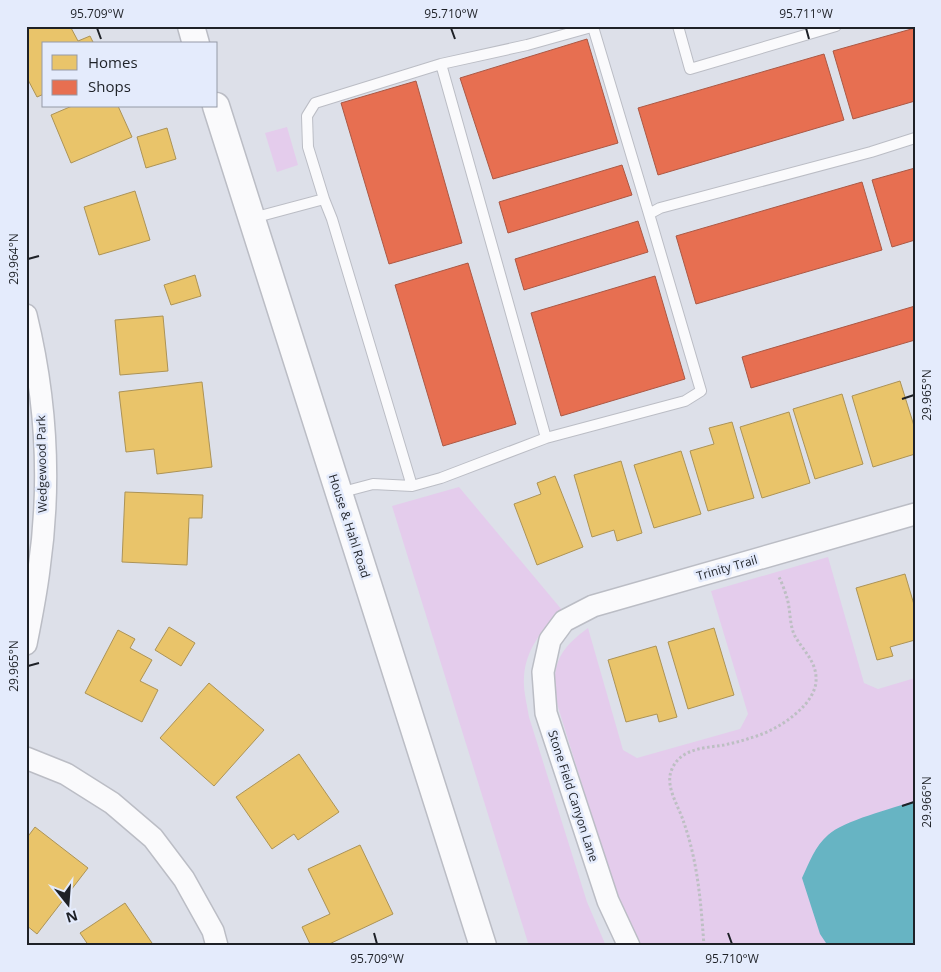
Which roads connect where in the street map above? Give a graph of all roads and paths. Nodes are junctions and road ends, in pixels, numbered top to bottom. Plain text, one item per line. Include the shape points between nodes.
1 (190, 26) edge
2 (678, 26) edge
3 (836, 26) edge
4 (594, 27) edge
5 (195, 42) edge
6 (441, 64) junction
7 (217, 108) edge
8 (915, 138) edge
9 (324, 199) junction
10 (649, 214) junction
11 (252, 219) junction
12 (26, 315) edge
13 (546, 438) junction
14 (412, 486) junction
15 (339, 492) junction
16 (915, 514) edge
17 (770, 555) junction
18 (550, 640) joint
19 (26, 644) edge
20 (26, 758) edge
21 (217, 946) edge
22 (483, 946) edge
23 (629, 946) edge
24 (704, 946) edge

1 - 5 street
2 - 3 lane via 690,69
4 - 6 lane
4 - 10 lane
6 - 9 lane via 315,103 307,116 308,148
6 - 13 lane
7 - 11 street, House & Hahl Road
8 - 10 lane via 660,208
9 - 11 lane
9 - 14 lane
10 - 13 lane via 702,390 685,401
11 - 15 street, House & Hahl Road
12 - 19 street, Wedgewood Park via 43,416 45,490 40,568
13 - 14 lane via 442,478
14 - 15 lane via 373,484
15 - 22 street, House & Hahl Road
16 - 17 street, Trinity Trail
17 - 18 street, Trinity Trail via 593,606 564,621
17 - 24 path via 787,599 795,638 812,661 816,680 809,700 784,722 751,738 687,752 671,771 671,790 685,823 697,871
18 - 23 street, Stone Field Canyon Lane via 543,672 546,713 608,901
20 - 21 street via 66,774 112,803 154,838 184,879 213,932

